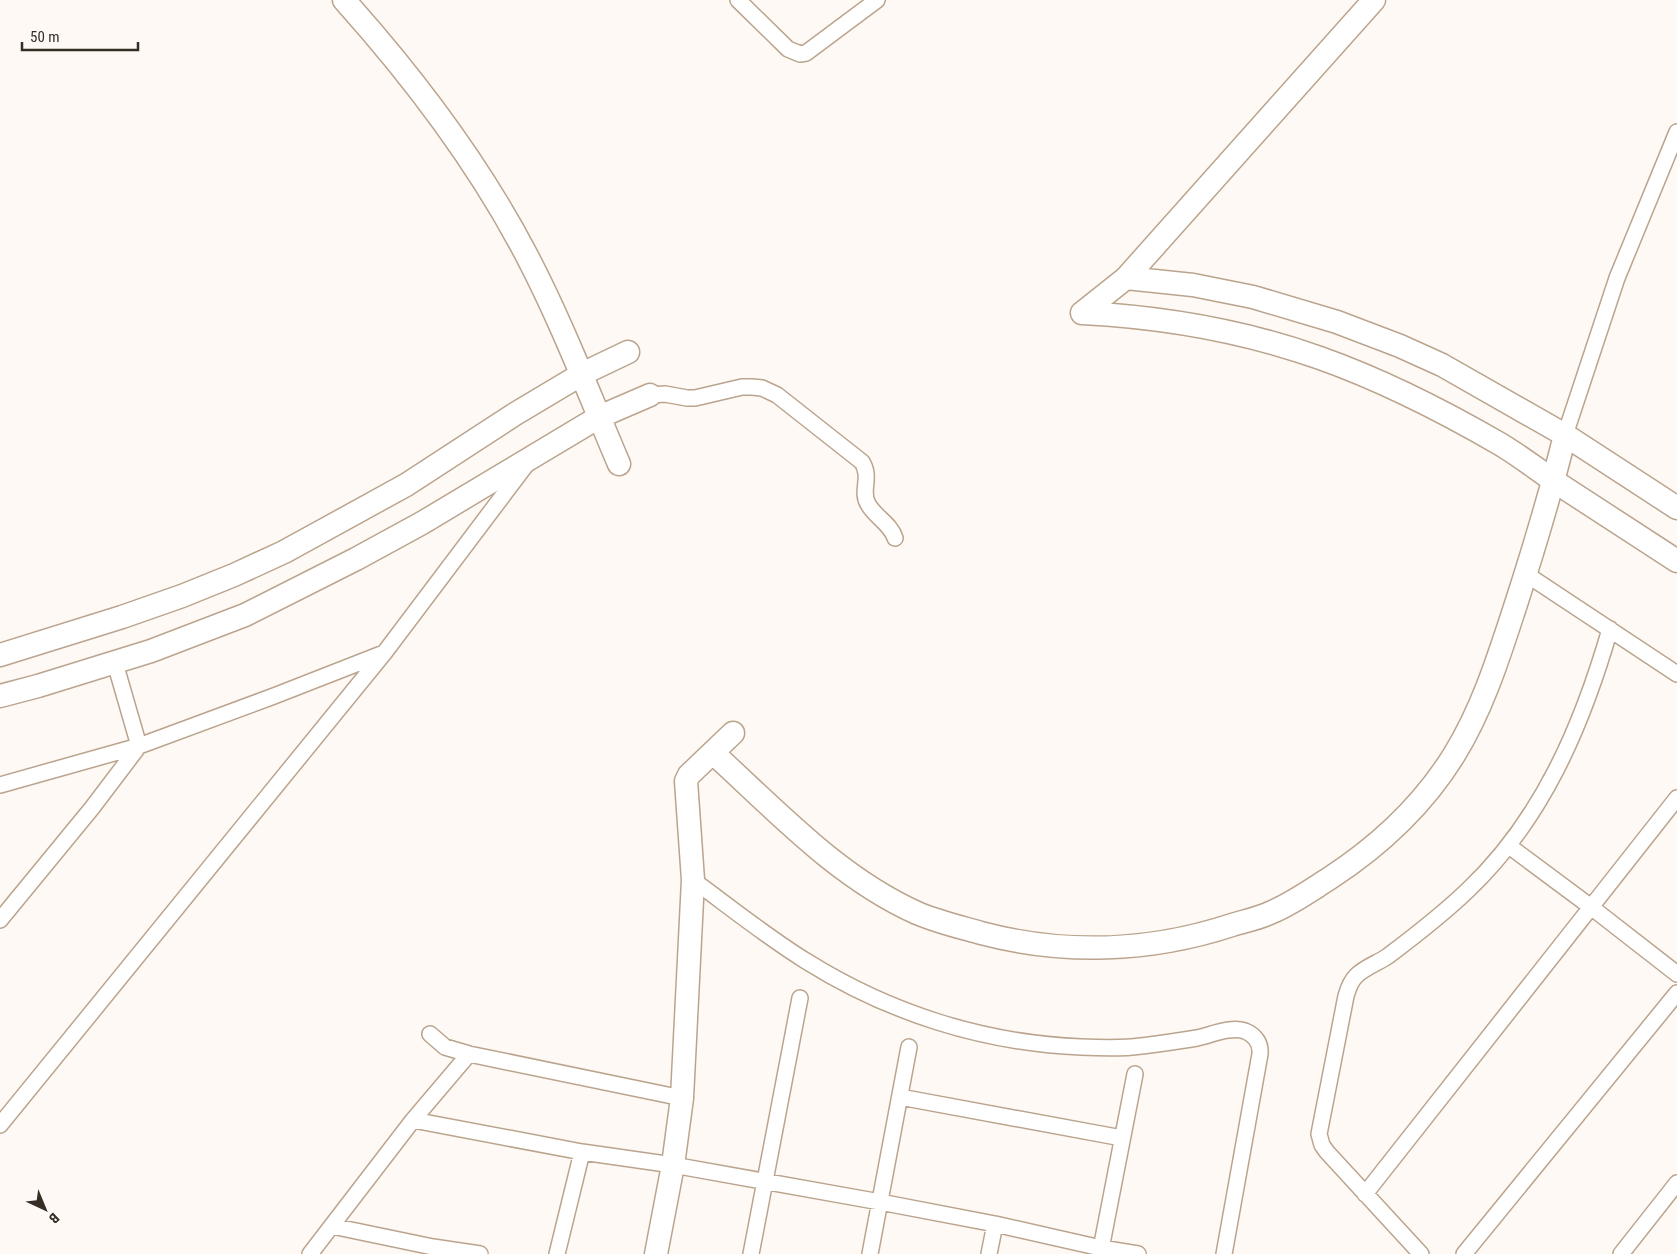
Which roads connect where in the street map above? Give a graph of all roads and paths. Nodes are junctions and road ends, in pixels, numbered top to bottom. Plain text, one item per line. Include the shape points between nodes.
1 (344, 0) edge
2 (738, 0) edge
3 (877, 0) edge
4 (1374, 0) edge
5 (1677, 132) edge
6 (1126, 278) junction
7 (628, 352) dead end
8 (582, 374) junction
9 (650, 395) joint
10 (599, 417) junction
11 (1565, 435) junction
12 (533, 456) junction
13 (620, 464) dead end
14 (1554, 481) junction
15 (1677, 508) edge
16 (895, 538) dead end
17 (1677, 561) edge
18 (1526, 574) junction
19 (1610, 629) junction
20 (385, 652) junction
21 (0, 655) edge
22 (115, 663) junction
23 (1677, 674) edge
24 (0, 696) edge
25 (733, 734) dead end
26 (139, 746) junction
27 (713, 753) junction
28 (0, 785) edge
29 (1677, 798) edge
30 (1509, 846) junction
31 (693, 880) junction
32 (1591, 907) junction
33 (0, 920) edge
34 (1677, 974) edge
35 (1677, 993) edge
36 (800, 998) dead end
37 (430, 1034) dead end
38 (910, 1046) dead end
39 (469, 1054) junction
40 (1135, 1074) dead end
41 (900, 1097) junction
42 (682, 1098) junction
43 (412, 1120) junction
44 (0, 1125) edge
45 (1122, 1138) junction
46 (582, 1152) junction
47 (673, 1165) junction
48 (765, 1182) junction
49 (1677, 1183) edge
50 (1365, 1194) junction
51 (880, 1202) junction
52 (995, 1224) junction
53 (332, 1226) junction
54 (432, 1250) edge
55 (1100, 1251) edge
56 (310, 1254) edge
57 (480, 1254) edge
58 (558, 1254) edge
59 (656, 1254) edge
60 (751, 1254) edge
61 (870, 1254) edge
62 (989, 1254) edge
63 (1138, 1254) edge
64 (1224, 1254) edge
65 (1421, 1254) edge
66 (1464, 1254) edge
67 (1621, 1254) edge

1 - 8 street via 418,88 492,195 526,256
2 - 3 street via 788,49 800,54 806,53
4 - 6 street
5 - 11 street via 1617,278
6 - 11 street via 1221,290 1337,322 1442,365
6 - 14 street via 1082,313 1189,325 1318,357 1420,401 1501,445
7 - 8 street
8 - 10 street
8 - 21 street via 406,485 284,552 182,596
9 - 10 street
9 - 16 street via 703,397 752,387 777,395 862,462 867,474 865,492 868,505
10 - 12 street
10 - 13 street
11 - 14 street
11 - 15 street
12 - 20 street
12 - 22 street via 414,528 245,616
14 - 17 street
14 - 18 street
18 - 19 street
18 - 27 street via 1495,669 1462,741 1434,783 1394,829 1355,861 1272,912 1178,941 1108,949 1039,945 931,919 872,889 835,863
19 - 23 street
19 - 30 street via 1589,695 1559,767
20 - 26 street
20 - 44 street
22 - 24 street
22 - 26 street
25 - 27 street
26 - 28 street
26 - 33 street
27 - 31 street via 686,781
29 - 32 street
30 - 32 street
30 - 50 street via 1468,890 1402,946 1355,976 1348,989 1319,1134 1327,1152
31 - 42 street
31 - 64 street via 788,949 830,975 896,1007 965,1030 1050,1046 1101,1048 1141,1046 1234,1029 1256,1038 1260,1054
32 - 34 street
32 - 50 street
35 - 66 street
36 - 48 street
37 - 39 street via 446,1047
38 - 41 street
39 - 42 street
39 - 43 street
40 - 45 street
41 - 45 street
41 - 51 street
42 - 47 street
43 - 46 street
43 - 53 street
45 - 55 street
46 - 47 street
46 - 58 street
47 - 48 street
47 - 59 street
48 - 51 street
48 - 60 street
49 - 67 street
50 - 65 street
51 - 52 street
51 - 61 street
52 - 55 street
52 - 62 street
53 - 54 street
53 - 56 street
54 - 57 street
55 - 63 street

